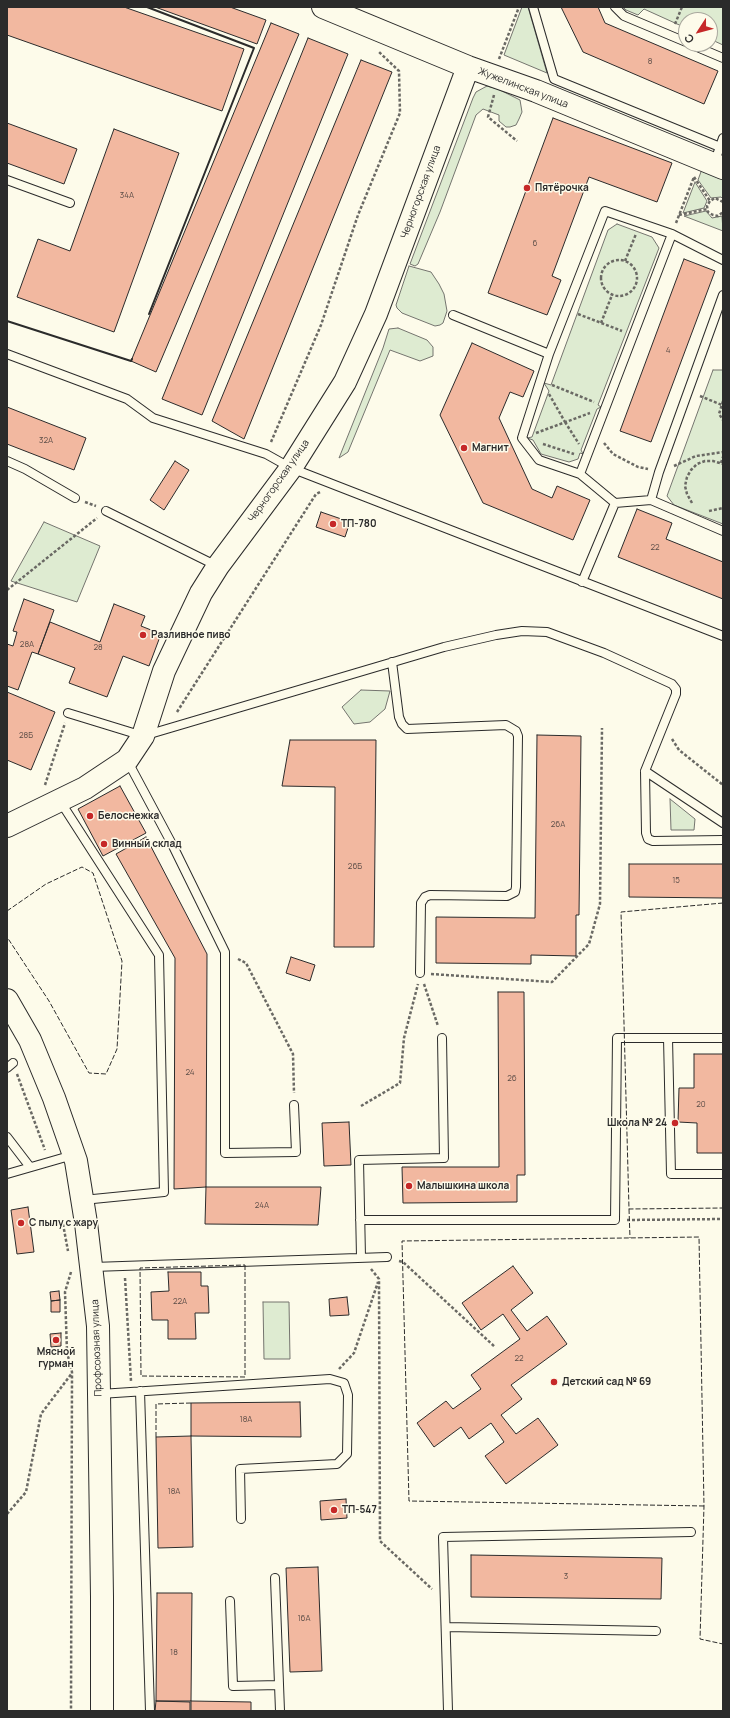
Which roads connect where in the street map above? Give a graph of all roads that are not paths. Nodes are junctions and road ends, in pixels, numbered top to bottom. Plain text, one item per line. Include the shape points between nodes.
1 (323, 7) edge
2 (533, 7) edge
3 (615, 7) edge
4 (678, 39) edge
5 (709, 52) edge
6 (723, 58) edge
7 (468, 67) junction
8 (723, 138) edge
9 (719, 160) edge
10 (7, 180) edge
11 (70, 203) dead end
12 (672, 234) junction
13 (723, 260) edge
14 (723, 296) edge
15 (453, 315) dead end
16 (7, 354) edge
17 (549, 354) junction
18 (7, 462) edge
19 (291, 468) junction
20 (580, 474) junction
21 (75, 498) road end
22 (651, 500) junction
23 (615, 502) junction
24 (106, 511) road end
25 (723, 531) edge
26 (218, 566) junction
27 (582, 582) junction
28 (723, 636) edge
29 (392, 662) junction
30 (68, 714) road end
31 (143, 736) junction
32 (126, 760) junction
33 (645, 771) junction
34 (52, 795) junction
35 (723, 823) edge
36 (7, 826) edge
37 (723, 840) edge
38 (420, 974) road end
39 (7, 1000) edge
40 (442, 1038) road end
41 (668, 1038) junction
42 (723, 1038) edge
43 (294, 1105) road end
44 (7, 1137) edge
45 (73, 1154) junction
46 (30, 1167) junction
47 (7, 1174) edge
48 (723, 1174) edge
49 (83, 1200) junction
50 (360, 1220) junction
51 (361, 1257) junction
52 (387, 1257) road end
53 (82, 1269) junction
54 (140, 1391) junction
55 (99, 1394) junction
56 (241, 1519) dead end
57 (691, 1532) dead end
58 (275, 1578) dead end
59 (230, 1601) dead end
60 (446, 1627) junction
61 (656, 1632) dead end
62 (279, 1685) junction
63 (102, 1711) edge
64 (150, 1711) edge
65 (280, 1711) edge
66 (448, 1711) edge

1 - 7 street, Жужелинская улица
2 - 9 lane via 554,79
3 - 4 lane via 624,16
5 - 6 lane
7 - 9 street, Жужелинская улица
7 - 19 street, Черногорская улица via 376,314 345,382
8 - 9 lane
10 - 11 lane
12 - 13 lane
12 - 17 lane via 605,211
12 - 20 lane
14 - 22 lane
15 - 17 lane
16 - 19 lane via 127,399 153,418 266,454
17 - 20 lane via 522,438 539,460
18 - 21 lane via 25,469
19 - 26 street, Черногорская улица
19 - 27 lane
20 - 23 lane
22 - 23 lane
22 - 25 lane
23 - 27 lane
24 - 26 lane
26 - 31 street, Черногорская улица via 201,593 164,671
27 - 28 lane
29 - 31 lane
29 - 33 lane via 444,647 522,631 547,632 604,653 676,688 676,694
29 - 38 lane via 399,717 407,729 506,724 516,731 518,736 515,892 507,896 426,896 421,903
30 - 31 lane
31 - 32 street, Черногорская улица
32 - 34 street, Черногорская улица via 85,788
32 - 43 lane via 225,952 225,1153 296,1152
33 - 35 lane
33 - 37 lane via 648,839
34 - 36 street, Черногорская улица
34 - 49 lane via 159,955 164,1192
39 - 45 street, Профсоюзная улица via 30,1040
40 - 50 lane via 444,1158 359,1160
41 - 42 lane
41 - 48 lane via 671,1174
41 - 50 lane via 617,1038 615,1220
44 - 46 lane
45 - 46 lane
45 - 49 street, Профсоюзная улица
46 - 47 lane
49 - 53 street, Профсоюзная улица
50 - 51 lane
51 - 52 lane
51 - 53 lane
53 - 55 street, Профсоюзная улица via 98,1326
54 - 55 lane
54 - 56 lane via 330,1378 344,1383 348,1395 347,1454 337,1464 240,1469
54 - 64 lane
55 - 63 street, Профсоюзная улица
57 - 60 lane via 443,1538
58 - 62 lane
59 - 62 lane via 233,1686
60 - 61 lane
60 - 66 lane
62 - 65 lane

